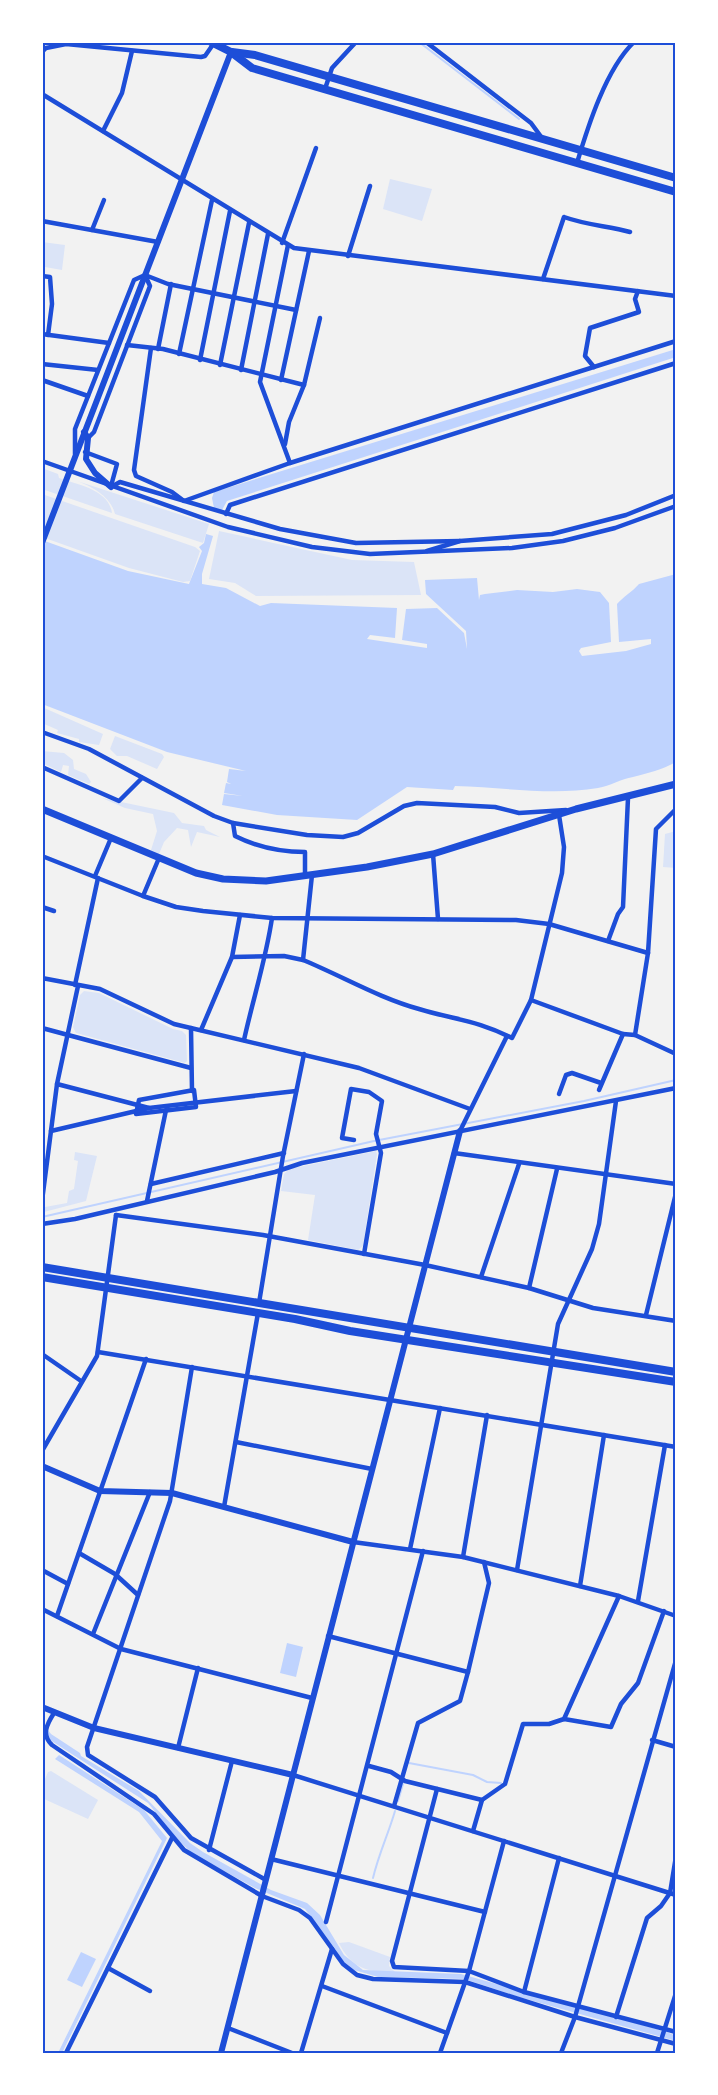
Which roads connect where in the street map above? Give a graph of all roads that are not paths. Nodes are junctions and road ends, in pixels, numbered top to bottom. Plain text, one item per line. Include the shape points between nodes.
1 (356, 42) edge
2 (426, 42) edge
3 (634, 42) edge
4 (66, 43) edge
5 (213, 43) edge
6 (132, 51) junction
7 (42, 52) edge
8 (231, 52) junction
9 (328, 77) junction
10 (325, 89) junction
11 (42, 94) edge
12 (103, 131) junction
13 (542, 138) junction
14 (316, 148) dead end
15 (581, 150) junction
16 (577, 163) junction
17 (676, 178) edge
18 (183, 180) junction
19 (370, 186) dead end
20 (676, 192) edge
21 (104, 200) dead end
22 (212, 200) junction
23 (230, 211) junction
24 (42, 220) edge
25 (249, 223) junction
26 (92, 230) junction
27 (630, 232) dead end
28 (268, 234) junction
29 (158, 242) junction
30 (285, 244) junction
31 (309, 251) junction
32 (348, 256) junction
33 (145, 275) junction
34 (42, 276) edge
35 (543, 279) junction
36 (171, 284) junction
37 (192, 289) junction
38 (638, 291) junction
39 (213, 293) junction
40 (676, 296) edge
41 (234, 297) junction
42 (255, 301) junction
43 (275, 305) junction
44 (296, 310) junction
45 (320, 318) dead end
46 (42, 334) edge
47 (48, 335) junction
48 (676, 341) edge
49 (109, 343) junction
50 (127, 345) junction
51 (151, 348) junction
52 (158, 349) junction
53 (179, 354) junction
54 (200, 360) junction
55 (676, 363) edge
56 (42, 364) edge
57 (220, 365) junction
58 (594, 367) junction
59 (98, 370) junction
60 (241, 370) junction
61 (260, 376) junction
62 (42, 380) edge
63 (281, 380) junction
64 (304, 385) junction
65 (88, 396) junction
66 (84, 432) junction
67 (88, 438) junction
68 (284, 447) junction
69 (85, 452) junction
70 (75, 454) junction
71 (42, 461) edge
72 (290, 464) junction
73 (69, 472) junction
74 (111, 487) junction
75 (676, 495) edge
76 (184, 501) junction
77 (676, 506) edge
78 (226, 514) junction
79 (460, 541) junction
80 (42, 543) edge
81 (419, 553) junction
82 (42, 732) edge
83 (42, 767) edge
84 (142, 778) junction
85 (676, 784) edge
86 (628, 798) junction
87 (42, 809) edge
88 (576, 809) junction
89 (676, 809) edge
90 (559, 815) junction
91 (233, 823) junction
92 (111, 838) junction
93 (433, 854) junction
94 (42, 856) edge
95 (159, 858) junction
96 (309, 875) junction
97 (97, 877) junction
98 (144, 896) junction
99 (42, 907) edge
100 (54, 911) dead end
101 (240, 915) junction
102 (309, 917) junction
103 (272, 918) junction
104 (438, 919) junction
105 (549, 924) junction
106 (608, 941) junction
107 (648, 953) junction
108 (267, 955) junction
109 (232, 957) junction
110 (303, 960) junction
111 (42, 978) edge
112 (76, 986) junction
113 (531, 1000) junction
114 (42, 1028) edge
115 (191, 1028) junction
116 (201, 1030) junction
117 (68, 1034) junction
118 (623, 1034) junction
119 (635, 1035) junction
120 (507, 1036) junction
121 (244, 1040) junction
122 (304, 1054) junction
123 (676, 1054) edge
124 (191, 1068) junction
125 (601, 1083) junction
126 (57, 1084) junction
127 (676, 1088) edge
128 (192, 1090) junction
129 (599, 1090) dead end
130 (296, 1091) junction
131 (559, 1094) dead end
132 (616, 1101) junction
133 (138, 1103) junction
134 (194, 1103) junction
135 (149, 1108) junction
136 (167, 1108) junction
137 (470, 1109) junction
138 (136, 1111) junction
139 (460, 1130) junction
140 (51, 1131) junction
141 (354, 1140) dead end
142 (379, 1147) junction
143 (454, 1153) junction
144 (283, 1154) junction
145 (519, 1164) junction
146 (281, 1168) junction
147 (557, 1169) junction
148 (605, 1176) junction
149 (676, 1184) edge
150 (150, 1186) junction
151 (676, 1193) edge
152 (147, 1199) junction
153 (42, 1201) edge
154 (116, 1212) junction
155 (42, 1224) edge
156 (270, 1237) junction
157 (364, 1254) junction
158 (425, 1265) junction
159 (42, 1267) edge
160 (42, 1277) edge
161 (481, 1277) junction
162 (106, 1278) junction
163 (105, 1288) junction
164 (530, 1288) junction
165 (567, 1298) junction
166 (259, 1303) junction
167 (258, 1313) junction
168 (645, 1316) junction
169 (676, 1321) edge
170 (408, 1328) junction
171 (405, 1340) junction
172 (98, 1352) junction
173 (553, 1352) junction
174 (42, 1354) edge
175 (146, 1359) junction
176 (552, 1362) junction
177 (192, 1367) junction
178 (676, 1372) edge
179 (248, 1376) junction
180 (81, 1381) junction
181 (676, 1382) edge
182 (390, 1399) junction
183 (440, 1407) junction
184 (487, 1415) junction
185 (541, 1424) junction
186 (604, 1435) junction
187 (236, 1442) junction
188 (665, 1445) junction
189 (676, 1447) edge
190 (42, 1451) edge
191 (42, 1467) edge
192 (372, 1469) junction
193 (151, 1490) junction
194 (100, 1491) junction
195 (172, 1493) junction
196 (224, 1507) junction
197 (352, 1542) junction
198 (410, 1550) junction
199 (423, 1551) junction
200 (79, 1553) junction
201 (463, 1557) junction
202 (484, 1562) junction
203 (42, 1570) edge
204 (517, 1570) junction
205 (115, 1574) junction
206 (68, 1584) junction
207 (580, 1586) junction
208 (138, 1595) junction
209 (619, 1596) junction
210 (638, 1601) junction
211 (42, 1609) edge
212 (664, 1611) junction
213 (57, 1616) junction
214 (676, 1616) edge
215 (93, 1634) junction
216 (328, 1636) junction
217 (121, 1649) junction
218 (398, 1654) junction
219 (676, 1660) edge
220 (198, 1668) junction
221 (468, 1672) junction
222 (312, 1698) junction
223 (42, 1707) edge
224 (54, 1713) junction
225 (564, 1719) junction
226 (94, 1728) junction
227 (652, 1740) junction
228 (676, 1747) edge
229 (178, 1748) junction
230 (232, 1761) junction
231 (369, 1766) junction
232 (293, 1775) junction
233 (402, 1780) junction
234 (437, 1789) junction
235 (360, 1795) junction
236 (482, 1800) junction
237 (394, 1806) junction
238 (430, 1818) junction
239 (472, 1831) junction
240 (172, 1838) junction
241 (504, 1841) junction
242 (209, 1850) junction
243 (676, 1856) edge
244 (559, 1858) junction
245 (271, 1859) junction
246 (340, 1876) junction
247 (614, 1876) junction
248 (264, 1888) junction
249 (410, 1893) junction
250 (670, 1893) junction
251 (676, 1895) edge
252 (485, 1912) junction
253 (326, 1922) dead end
254 (332, 1949) junction
255 (108, 1968) junction
256 (469, 1971) junction
257 (465, 1982) junction
258 (322, 1986) junction
259 (150, 1992) dead end
260 (524, 1992) junction
261 (676, 1994) edge
262 (577, 2005) junction
263 (575, 2017) junction
264 (616, 2017) junction
265 (228, 2028) junction
266 (665, 2028) junction
267 (676, 2032) edge
268 (447, 2033) junction
269 (662, 2039) junction
270 (676, 2044) edge
271 (66, 2053) edge
272 (221, 2053) edge
273 (292, 2053) edge
274 (302, 2053) edge
275 (440, 2053) edge
276 (561, 2053) edge
277 (657, 2053) edge

1 - 9 street
2 - 13 street via 531,123
3 - 15 street via 601,96
4 - 6 street
4 - 7 street
5 - 6 street via 201,57
5 - 8 main road
6 - 12 street via 122,93
8 - 9 main road via 255,55
8 - 10 main road via 252,68
8 - 18 street
9 - 10 street
9 - 13 main road
10 - 16 main road
11 - 12 street
12 - 18 street
13 - 15 main road
14 - 30 street
15 - 16 street
15 - 17 main road
16 - 20 main road
18 - 22 street
18 - 29 street
19 - 32 street
21 - 26 street
22 - 23 street
22 - 37 street
23 - 25 street
23 - 39 street
24 - 26 street
25 - 28 street
25 - 41 street
26 - 29 street
27 - 35 street via 564,218
28 - 30 street
28 - 42 street
29 - 33 street
30 - 31 street
30 - 43 street
31 - 32 street
31 - 44 street
32 - 35 street
33 - 36 street
33 - 49 street via 134,280
33 - 50 street via 150,286
33 - 66 street
34 - 47 street via 50,277
35 - 38 street
36 - 37 street
36 - 52 street
37 - 39 street
37 - 53 street
38 - 40 street
38 - 58 street via 635,299 639,312 590,328 585,356
39 - 41 street
39 - 54 street
41 - 42 street
41 - 57 street
42 - 43 street
42 - 60 street
43 - 44 street
43 - 61 street
44 - 63 street
45 - 64 street
46 - 47 street
47 - 49 street
48 - 58 street
49 - 59 street
50 - 51 street
50 - 67 street via 94,432
51 - 52 street
51 - 76 street via 134,470 136,476
52 - 53 street
53 - 54 street
54 - 57 street
55 - 78 street via 230,505
56 - 59 street
57 - 60 street
58 - 72 street
59 - 65 street
60 - 61 street
61 - 63 street
61 - 68 street
62 - 65 street
63 - 64 street
64 - 68 street
65 - 70 street via 75,429
66 - 67 street
66 - 70 street
67 - 69 street
68 - 72 street
69 - 74 street via 91,468
69 - 74 street via 117,464
70 - 73 street
71 - 73 street
72 - 76 street
73 - 74 street
73 - 80 street
74 - 76 street via 120,482
74 - 81 street via 228,527 280,540 370,554
75 - 79 street via 615,518 552,534
76 - 78 street
77 - 81 street via 563,541
78 - 79 street via 356,543
79 - 81 street
82 - 84 street via 89,749
83 - 84 street via 119,801
84 - 91 street
85 - 86 main road
86 - 88 main road
86 - 106 street via 623,907
87 - 92 main road
88 - 90 main road
88 - 91 street via 519,813 495,807 417,803 343,837
89 - 107 street via 657,829
90 - 93 main road
90 - 105 street via 564,846 562,873
91 - 96 street via 235,836 241,839 281,852 305,852
92 - 95 main road
92 - 97 street
93 - 96 main road
93 - 104 street
94 - 97 street
95 - 96 main road via 223,879 266,881
95 - 98 street
96 - 102 street
97 - 98 street
97 - 112 street
98 - 101 street via 176,907
99 - 100 street
101 - 103 street
101 - 109 street
102 - 103 street
102 - 104 street
102 - 110 street
103 - 108 street
104 - 105 street
105 - 106 street
105 - 113 street
106 - 107 street
107 - 119 street
108 - 109 street
108 - 110 street
108 - 121 street via 257,979
109 - 116 street
110 - 120 street via 418,1009 478,1022
111 - 112 street
112 - 115 street via 100,989 174,1024
112 - 117 street
113 - 118 street
113 - 120 street via 512,1038
114 - 117 street
115 - 116 street
115 - 124 street
116 - 121 street
117 - 124 street
117 - 126 street
118 - 119 street
118 - 125 street
119 - 123 street
120 - 137 street
121 - 122 street
122 - 130 street
122 - 137 street via 359,1068
124 - 128 street
125 - 129 street
125 - 131 street via 566,1074
126 - 133 street
126 - 140 street
127 - 132 street
128 - 133 street
128 - 134 street
130 - 134 street
130 - 144 street
132 - 139 street
132 - 148 street
133 - 135 street
133 - 138 street
134 - 136 street
135 - 136 street
135 - 138 street
136 - 138 street
136 - 150 street
137 - 139 street
138 - 140 street
139 - 142 street
139 - 143 street
140 - 153 street
141 - 142 street via 342,1138 351,1089 369,1092 382,1101
142 - 146 street
142 - 157 street
143 - 145 street
143 - 158 street
144 - 146 street
144 - 150 street
145 - 147 street
145 - 161 street
146 - 152 street
146 - 156 street
147 - 148 street
147 - 164 street
148 - 149 street
148 - 165 street via 592,1250
150 - 152 street
151 - 168 street
152 - 154 street
154 - 155 street
154 - 156 street
154 - 162 street
156 - 157 street
156 - 166 street
157 - 158 street
158 - 161 street
158 - 170 street
159 - 162 highway
160 - 163 highway
161 - 164 street
162 - 163 street
162 - 166 highway
163 - 167 highway
163 - 172 street
164 - 165 street
165 - 168 street via 593,1308
165 - 173 street
166 - 170 highway
167 - 171 highway
167 - 179 street
168 - 169 street
170 - 171 street
170 - 173 highway
171 - 176 highway
171 - 182 street
172 - 175 street
172 - 180 street
173 - 176 street
173 - 178 highway
174 - 180 street
175 - 177 street
175 - 194 street
176 - 181 highway
176 - 185 street
177 - 179 street
177 - 195 street
179 - 182 street
179 - 187 street
180 - 190 street
182 - 183 street
182 - 192 street
183 - 184 street
183 - 198 street
184 - 185 street
184 - 201 street
185 - 186 street
185 - 204 street
186 - 188 street
186 - 207 street
187 - 192 street
187 - 196 street
188 - 189 street
188 - 210 street
191 - 194 street
192 - 197 street
193 - 194 street
193 - 195 street
193 - 205 street
194 - 200 street
195 - 196 street
195 - 208 street
196 - 197 street
197 - 198 street
197 - 216 street
198 - 199 street
199 - 201 street
199 - 218 street
200 - 205 street
200 - 206 street
201 - 202 street
202 - 204 street
202 - 221 street via 489,1582
203 - 206 street
204 - 207 street
205 - 208 street
205 - 215 street
206 - 213 street
207 - 209 street
208 - 217 street
209 - 210 street
209 - 225 street
210 - 212 street
211 - 213 street
212 - 214 street
212 - 225 street via 638,1683 621,1704 611,1727
213 - 215 street
215 - 217 street
216 - 218 street
216 - 222 street
217 - 220 street
217 - 226 street
218 - 221 street
218 - 231 street
219 - 227 street
220 - 222 street
220 - 229 street
221 - 233 street via 460,1701 418,1723
222 - 232 street
223 - 224 street
224 - 226 street
224 - 240 street via 47,1725 47,1740 154,1814
225 - 236 street via 549,1724 523,1724 504,1784
226 - 229 street
226 - 242 street via 88,1755 155,1797 186,1833
227 - 228 street
227 - 247 street
229 - 230 street
230 - 232 street
230 - 242 street
231 - 233 street via 391,1772
231 - 235 street
232 - 235 street
232 - 245 street
233 - 234 street
233 - 237 street
234 - 236 street
234 - 238 street
235 - 237 street
235 - 246 street
236 - 239 street
237 - 238 street
238 - 239 street
238 - 249 street
239 - 241 street
240 - 248 street via 184,1850
240 - 255 street
241 - 244 street
241 - 252 street
242 - 248 street
243 - 250 street
244 - 247 street
244 - 260 street
245 - 246 street
245 - 248 street
246 - 249 street
246 - 253 street
247 - 250 street
247 - 262 street
248 - 254 street via 309,1918
248 - 265 street
249 - 252 street
249 - 256 street via 392,1961 394,1968
250 - 251 street
250 - 264 street via 647,1918
252 - 256 street
254 - 257 street via 351,1971 364,1978
254 - 258 street
255 - 259 street
255 - 271 street
256 - 257 street
256 - 260 street
257 - 263 street
257 - 268 street
258 - 268 street
258 - 274 street
260 - 262 street
261 - 266 street
262 - 263 street
262 - 264 street
263 - 269 street
263 - 276 street
264 - 266 street
265 - 272 street
265 - 273 street
266 - 267 street
266 - 269 street
268 - 275 street
269 - 270 street
269 - 277 street

